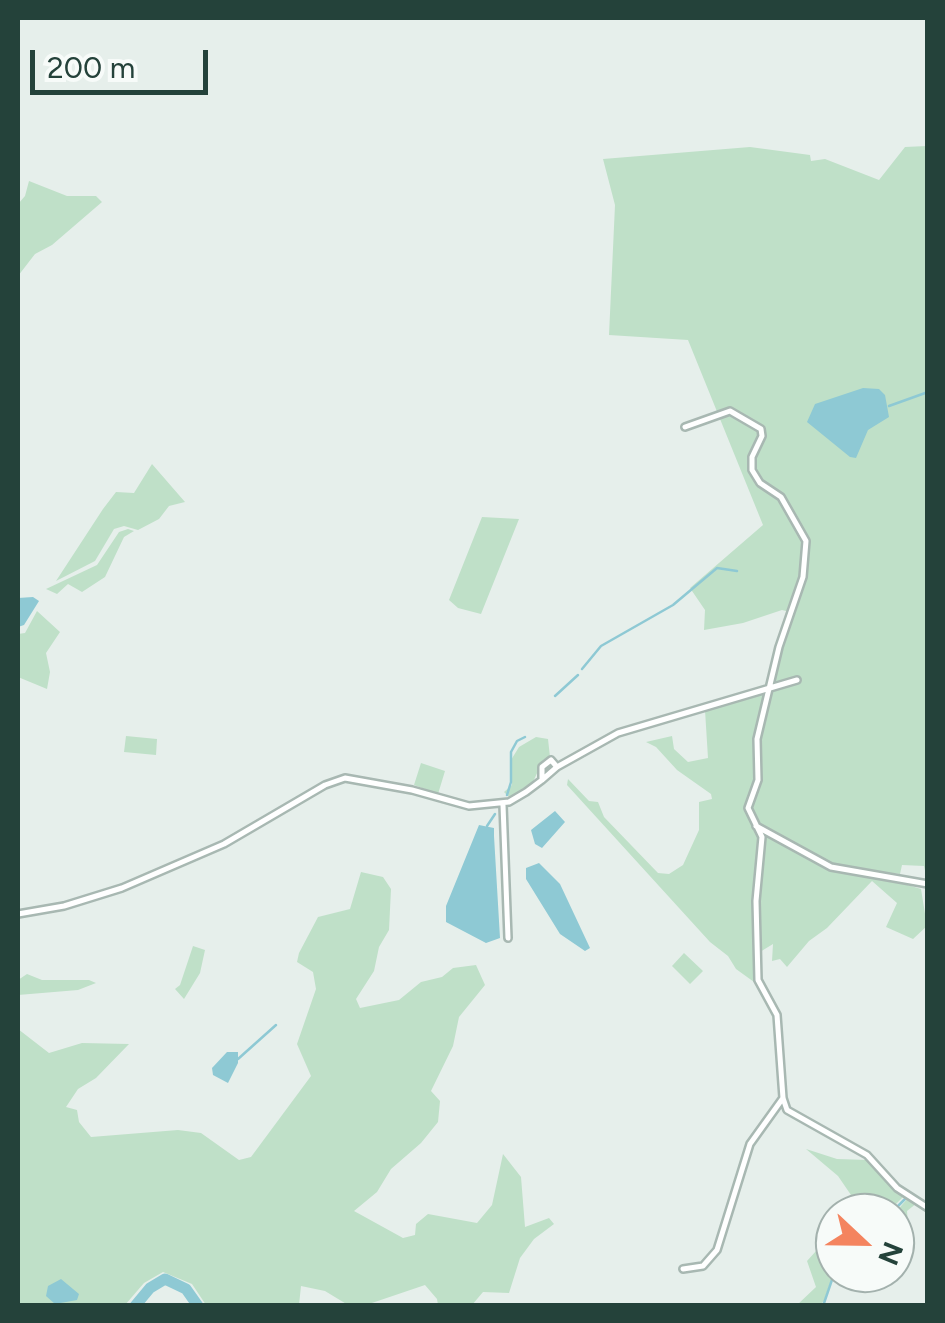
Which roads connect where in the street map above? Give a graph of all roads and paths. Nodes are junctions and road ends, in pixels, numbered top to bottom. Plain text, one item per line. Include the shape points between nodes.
1 (686, 427) dead end
2 (797, 680) dead end
3 (770, 687) junction
4 (557, 767) junction
5 (542, 780) junction
6 (503, 805) junction
7 (756, 826) junction
8 (928, 884) edge
9 (18, 914) edge
10 (508, 938) dead end
11 (783, 1098) junction
12 (928, 1208) edge
13 (682, 1269) dead end

1 - 3 street via 730,411 761,429 752,470 803,532 804,577
2 - 3 street
3 - 4 street via 618,733
3 - 7 street via 748,808
4 - 5 street
4 - 5 street via 552,760 544,763
5 - 6 street
6 - 9 street via 454,804 345,778 224,844 122,888
6 - 10 street
7 - 8 street via 830,867
7 - 11 street via 762,844 758,980 776,1015
11 - 12 street via 787,1110 866,1155
11 - 13 street via 750,1144 717,1250 703,1266

